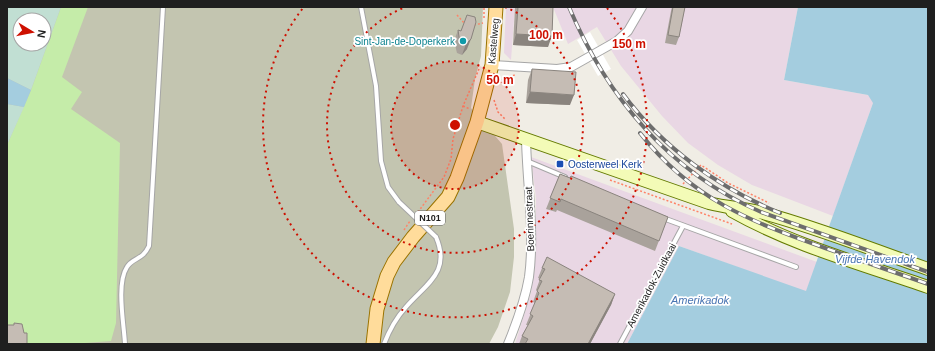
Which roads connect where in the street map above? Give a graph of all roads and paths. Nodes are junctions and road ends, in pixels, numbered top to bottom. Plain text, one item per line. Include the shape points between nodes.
1 (163, 7) edge
2 (361, 7) edge
3 (484, 7) edge
4 (496, 7) edge
5 (642, 7) edge
6 (457, 15) dead end
7 (466, 25) edge
8 (471, 25) edge
9 (486, 66) junction
10 (532, 68) junction
11 (498, 84) dead end
12 (494, 98) dead end
13 (463, 106) dead end
14 (506, 120) dead end
15 (477, 122) junction
16 (526, 139) junction
17 (526, 161) junction
18 (569, 179) edge
19 (679, 182) dead end
20 (772, 205) dead end
21 (725, 208) junction
22 (661, 217) edge
23 (683, 226) junction
24 (796, 267) dead end
25 (928, 269) edge
26 (928, 287) edge
27 (125, 344) edge
28 (373, 344) edge
29 (384, 344) edge
30 (508, 344) edge
31 (620, 344) edge

1 - 27 lane via 149,246 145,254 127,266 121,281
2 - 29 lane, bridge via 376,86 381,161 388,187 399,202 436,237 441,254 439,269 430,284 406,307 389,330
3 - 8 path via 483,24
4 - 9 main road, Kastelweg
5 - 10 street via 628,31 617,41 571,67
6 - 7 path
9 - 10 street
9 - 13 path
9 - 15 main road, Kastelweg
10 - 11 path via 506,78
12 - 14 path via 498,112
15 - 16 main road
15 - 28 main road, N101 via 448,197 413,237 387,276 377,309
16 - 17 street, Boerinnestraat
16 - 21 main road
17 - 18 lane
17 - 30 street, Boerinnestraat via 531,256 523,303
19 - 20 path via 683,184 701,165 728,183
21 - 25 main road via 760,212 810,227
21 - 26 main road via 755,224
22 - 23 lane
23 - 24 lane
23 - 31 lane, Amerikadok-Zuidkaai

